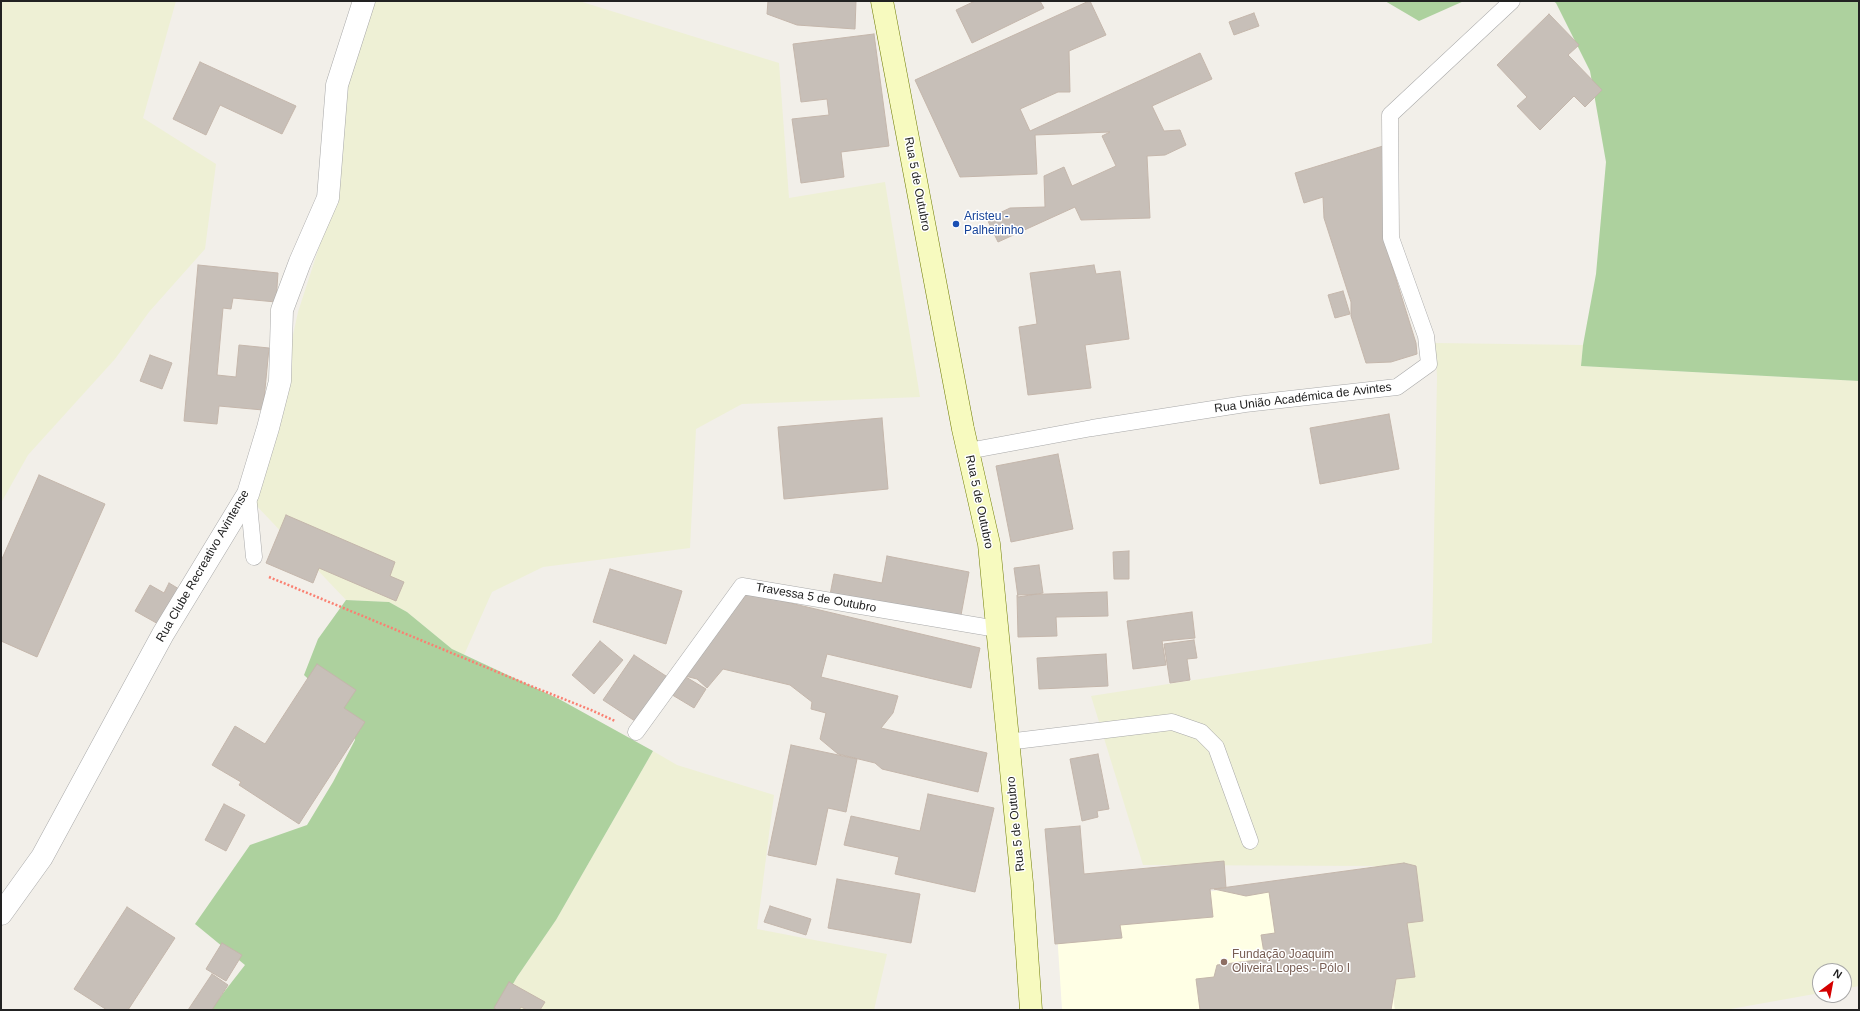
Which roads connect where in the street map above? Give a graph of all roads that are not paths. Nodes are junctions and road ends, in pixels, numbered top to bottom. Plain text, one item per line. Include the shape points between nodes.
1 (364, 1) edge
2 (882, 1) edge
3 (1512, 1) edge
4 (968, 451) junction
5 (248, 494) junction
6 (254, 557) road end
7 (997, 629) junction
8 (636, 732) road end
9 (1007, 742) junction
10 (1250, 841) dead end
11 (1, 914) edge
12 (1031, 1010) edge

1 - 5 street, Rua Clube Recreativo Avintense via 337,85 328,198 282,310 280,381
2 - 4 street, Rua 5 de Outubro
3 - 4 lane, Rua União Académica de Avintes via 1390,115 1391,238 1426,336 1429,364 1397,387 1245,404
4 - 7 street, Rua 5 de Outubro via 989,544
5 - 6 lane
5 - 11 street, Rua Clube Recreativo Avintense via 163,634 42,857
7 - 8 lane, Travessa 5 de Outubro via 742,586
7 - 9 street, Rua 5 de Outubro
9 - 10 lane via 1172,722 1201,732 1216,747
9 - 12 street, Rua 5 de Outubro via 1022,883

